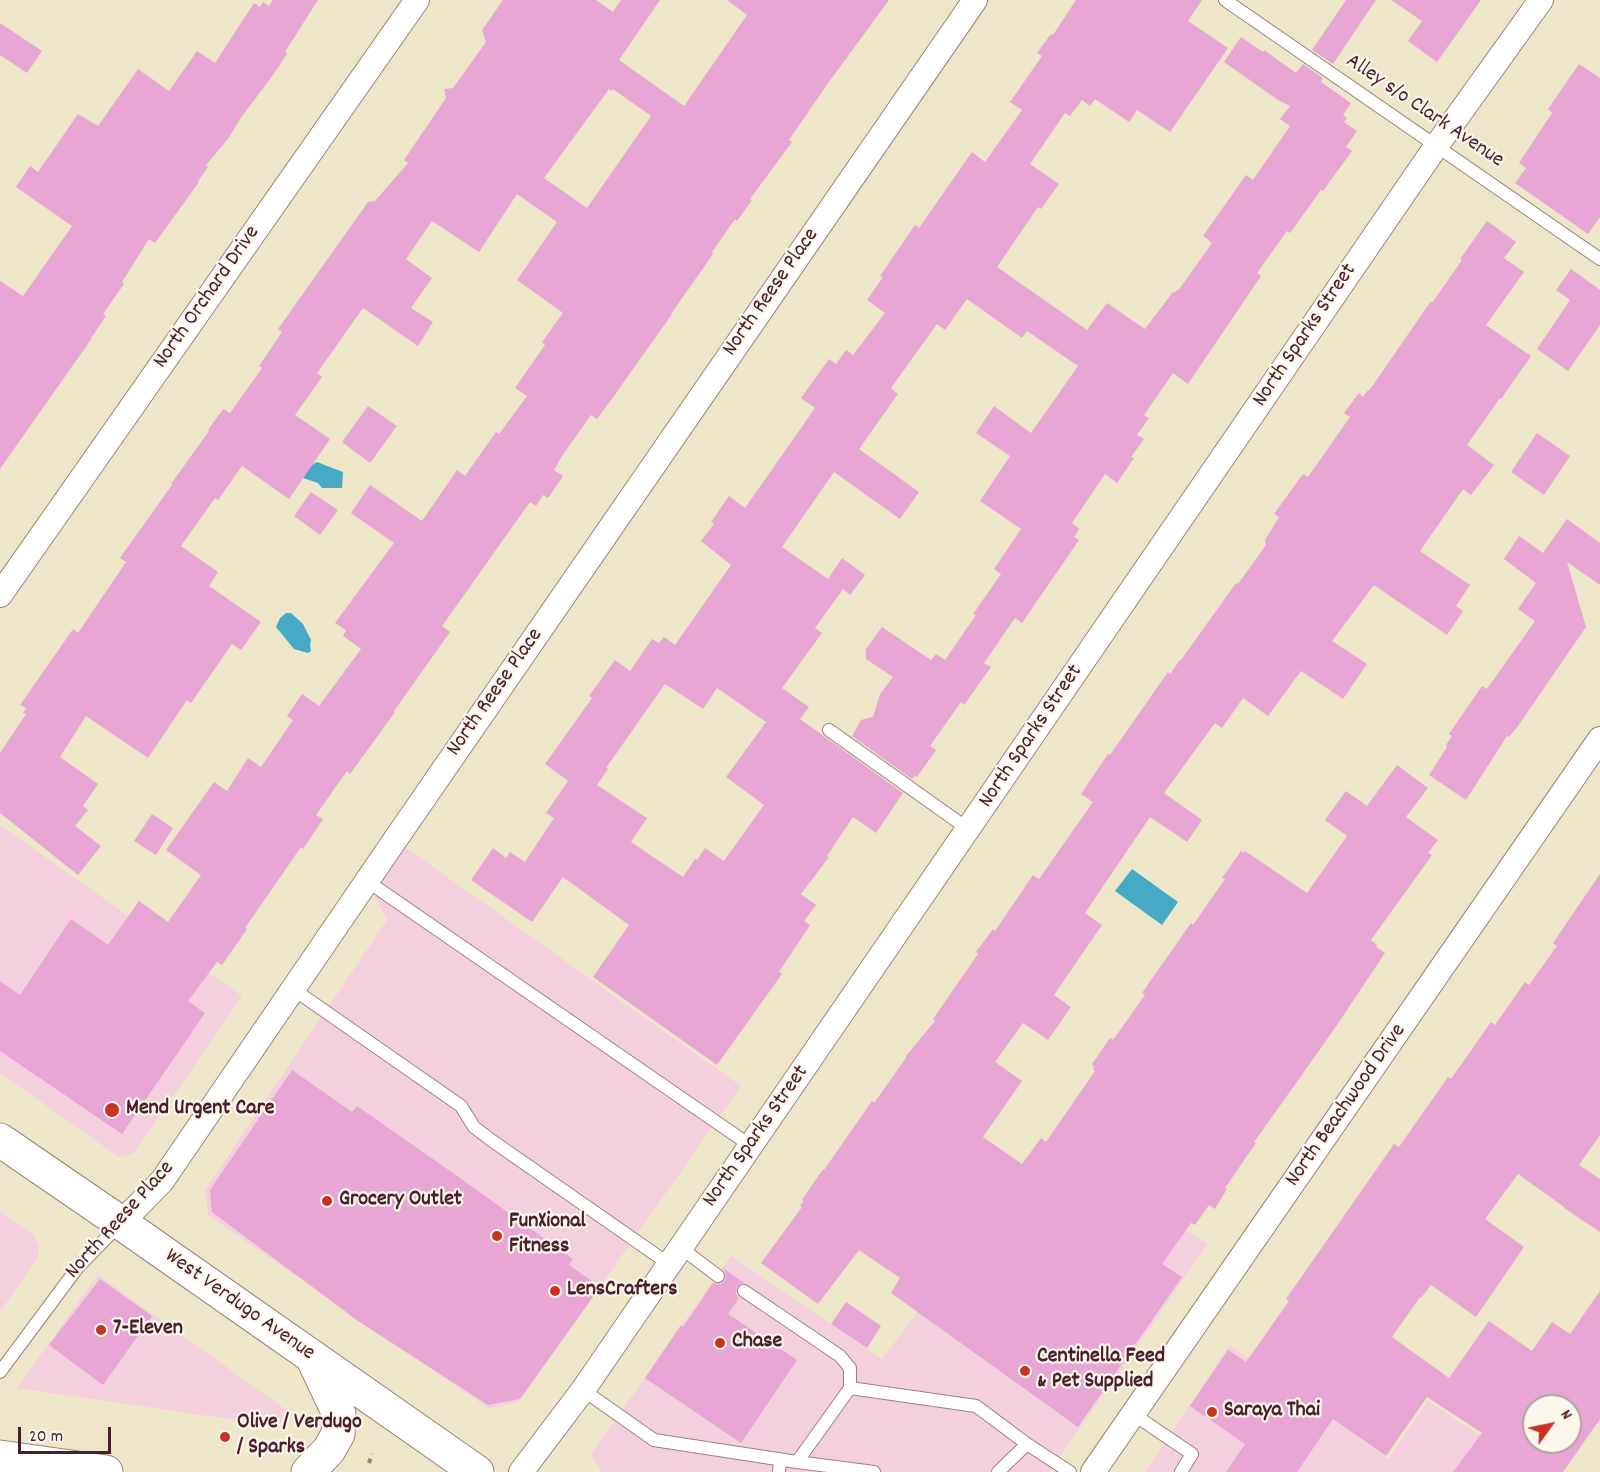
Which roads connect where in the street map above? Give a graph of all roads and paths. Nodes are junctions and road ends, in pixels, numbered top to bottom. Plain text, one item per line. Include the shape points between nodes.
1 (417, 0) edge
2 (975, 0) edge
3 (1225, 0) edge
4 (1541, 0) edge
5 (1437, 145) junction
6 (1600, 259) edge
7 (0, 595) edge
8 (829, 730) dead end
9 (1600, 739) edge
10 (968, 829) junction
11 (367, 881) junction
12 (293, 990) junction
13 (0, 1140) edge
14 (751, 1146) junction
15 (121, 1223) junction
16 (675, 1256) junction
17 (718, 1276) dead end
18 (744, 1291) dead end
19 (313, 1357) junction
20 (0, 1372) edge
21 (850, 1388) junction
22 (583, 1390) junction
23 (1133, 1414) junction
24 (1027, 1444) junction
25 (372, 1454) dead end
26 (0, 1457) edge
27 (797, 1462) junction
28 (369, 1463) dead end
29 (780, 1466) edge
30 (106, 1472) edge
31 (308, 1472) edge
32 (477, 1472) edge
33 (521, 1472) edge
34 (874, 1472) edge
35 (998, 1472) edge
36 (1070, 1472) edge
37 (1093, 1472) edge
38 (1181, 1472) edge

1 - 7 street, North Orchard Drive
2 - 11 street, North Reese Place
3 - 5 lane, Alley s/o Clark Avenue
4 - 5 street, North Sparks Street
5 - 6 lane, Alley s/o Clark Avenue
5 - 10 street, North Sparks Street
8 - 10 lane
9 - 23 street, North Beachwood Drive
10 - 14 street, North Sparks Street
11 - 12 street, North Reese Place
11 - 14 lane
12 - 15 street, North Reese Place via 162,1181
12 - 16 lane via 461,1106 474,1127 491,1140
13 - 15 main road, West Verdugo Avenue
14 - 16 street, North Sparks Street
15 - 19 main road, West Verdugo Avenue
15 - 20 lane, North Reese Place via 78,1267
16 - 17 lane
16 - 22 street, North Sparks Street
18 - 21 lane via 840,1356 850,1368
19 - 31 main road via 339,1414 338,1434
19 - 32 main road, West Verdugo Avenue
21 - 24 lane via 976,1406
21 - 27 lane
22 - 29 lane via 654,1440
22 - 33 street, North Sparks Street
23 - 37 street, North Beachwood Drive
23 - 38 lane via 1192,1454
24 - 35 lane
24 - 36 lane
25 - 28 path
26 - 30 main road
27 - 29 lane
27 - 34 lane

